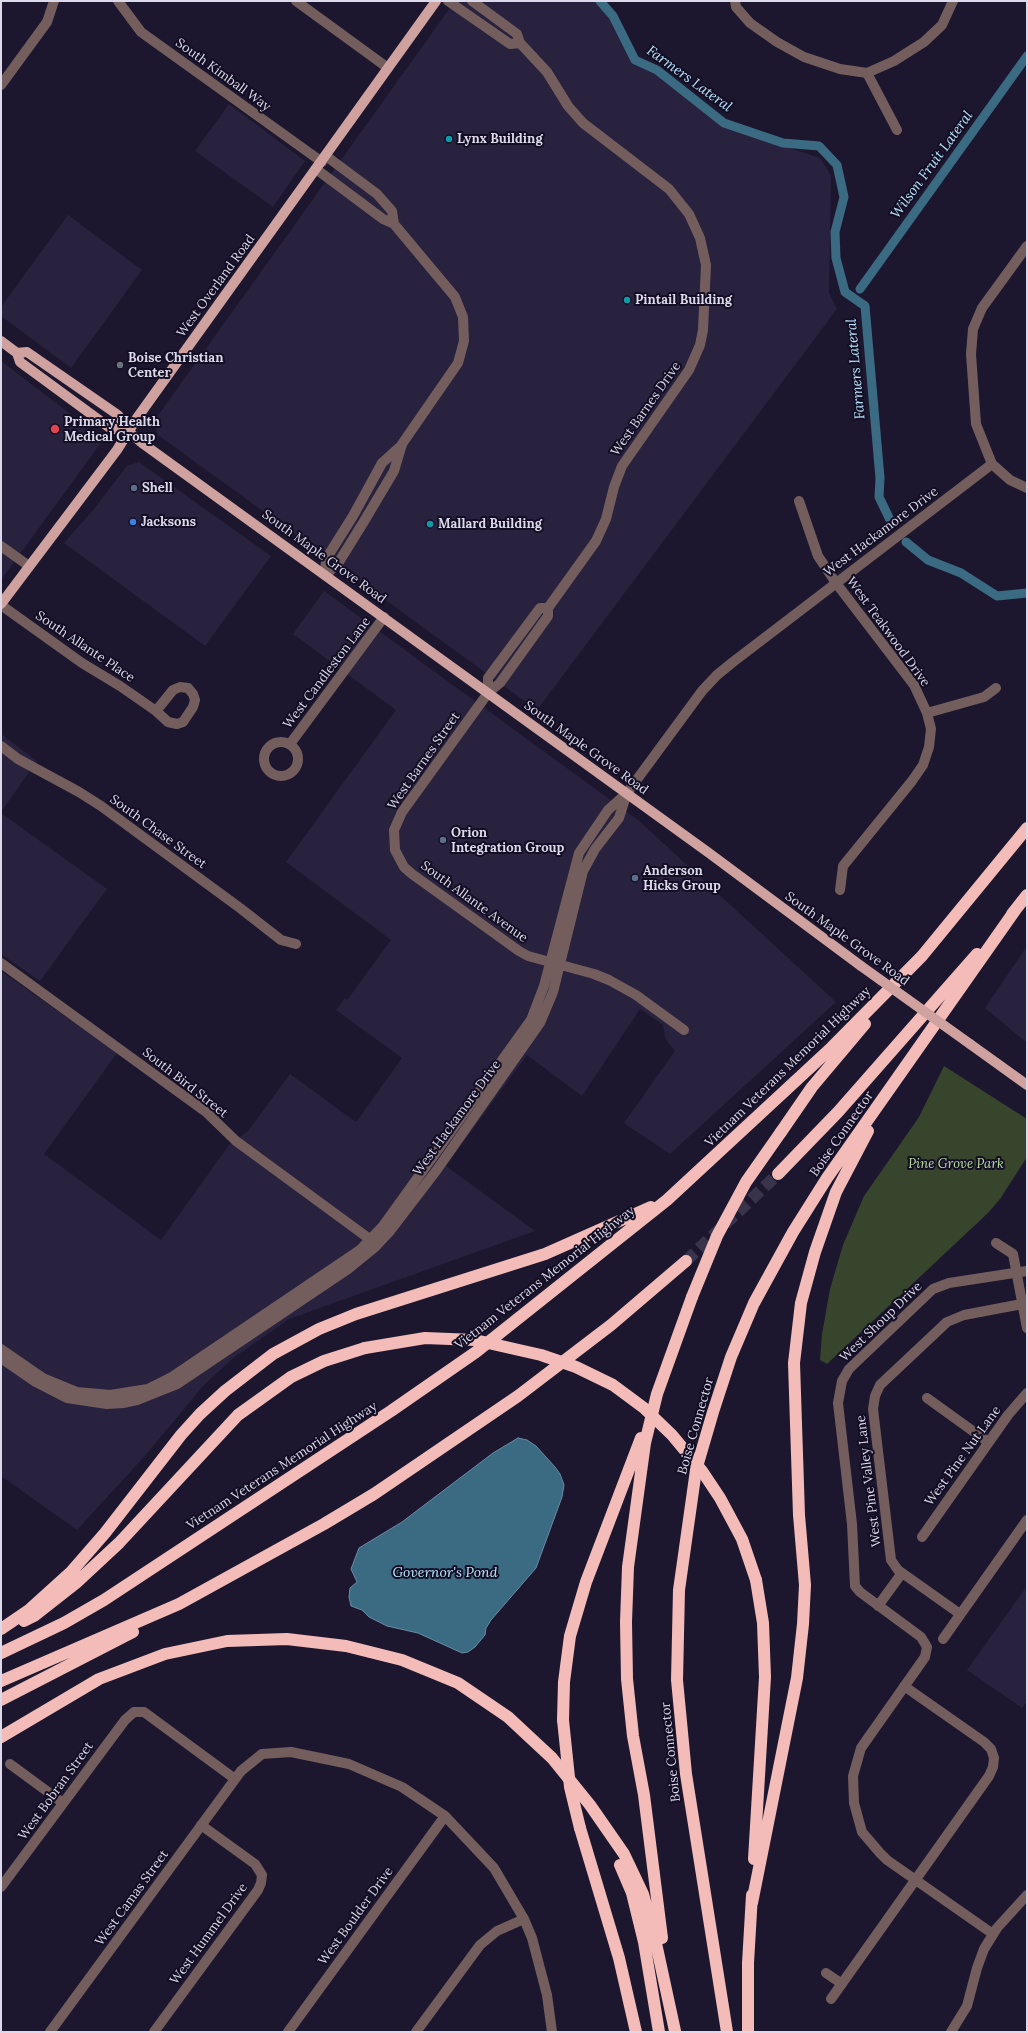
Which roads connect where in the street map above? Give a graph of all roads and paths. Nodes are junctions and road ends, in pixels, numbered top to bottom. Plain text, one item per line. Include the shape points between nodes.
1 (54, 1) edge
2 (118, 1) edge
3 (296, 1) edge
4 (436, 1) edge
5 (448, 1) edge
6 (472, 1) edge
7 (734, 1) edge
8 (954, 1) edge
9 (520, 43) junction
10 (388, 68) junction
11 (4, 73) edge
12 (867, 73) junction
13 (1, 85) edge
14 (897, 130) dead end
15 (321, 162) junction
16 (394, 224) junction
17 (1027, 246) edge
18 (1, 341) edge
19 (16, 353) junction
20 (129, 432) junction
21 (402, 444) junction
22 (992, 464) junction
23 (1027, 488) edge
24 (800, 501) dead end
25 (1, 546) edge
26 (29, 566) junction
27 (325, 575) junction
28 (836, 583) junction
29 (1, 604) edge
30 (384, 617) junction
31 (996, 688) dead end
32 (488, 693) junction
33 (156, 711) dead end
34 (927, 713) junction
35 (290, 744) dead end
36 (1, 746) edge
37 (627, 793) junction
38 (1027, 828) edge
39 (395, 850) joint
40 (840, 890) dead end
41 (1027, 895) edge
42 (1016, 909) junction
43 (296, 944) dead end
44 (922, 956) junction
45 (1, 963) edge
46 (555, 963) junction
47 (684, 1030) dead end
48 (1027, 1085) edge
49 (890, 1091) junction
50 (778, 1174) tunnel mouth
51 (667, 1200) junction
52 (371, 1240) junction
53 (996, 1243) dead end
54 (686, 1261) tunnel mouth
55 (1022, 1272) edge
56 (287, 1303) junction
57 (1022, 1304) junction
58 (1027, 1328) edge
59 (1, 1349) edge
60 (1, 1358) edge
61 (191, 1369) junction
62 (1027, 1393) edge
63 (657, 1394) junction
64 (927, 1398) dead end
65 (988, 1442) junction
66 (1027, 1520) edge
67 (922, 1537) dead end
68 (902, 1573) junction
69 (179, 1604) junction
70 (878, 1606) junction
71 (960, 1614) junction
72 (1, 1629) edge
73 (1, 1634) edge
74 (943, 1639) dead end
75 (1, 1653) edge
76 (1, 1681) edge
77 (904, 1686) junction
78 (1, 1700) edge
79 (1, 1737) edge
80 (10, 1764) dead end
81 (235, 1779) junction
82 (63, 1803) junction
83 (590, 1805) junction
84 (445, 1816) junction
85 (201, 1825) junction
86 (916, 1880) junction
87 (1, 1887) edge
88 (1027, 1895) edge
89 (752, 1903) junction
90 (524, 1919) junction
91 (993, 1934) junction
92 (826, 1973) dead end
93 (842, 1984) junction
94 (830, 2000) dead end
95 (50, 2032) edge
96 (154, 2032) edge
97 (288, 2032) edge
98 (416, 2032) edge
99 (552, 2032) edge
100 (636, 2032) edge
101 (659, 2032) edge
102 (676, 2032) edge
103 (727, 2032) edge
104 (748, 2032) edge
105 (951, 2032) edge

1 - 11 street via 47,22
2 - 15 street, South Kimball Way via 141,32
3 - 10 street
4 - 10 main road, West Overland Road
5 - 9 street via 510,44
6 - 9 street, West Barnes Drive via 517,34
7 - 12 street via 750,23 798,53 840,68
8 - 12 street via 942,25 924,42 894,61
9 - 32 street, West Barnes Drive via 547,72 568,106 583,123 658,180 680,201 700,238 705,258 706,279 703,330 695,359 684,379 622,466 606,519 596,542 548,608 540,608 488,678
10 - 15 main road, West Overland Road
11 - 13 street
12 - 14 street
15 - 16 street, South Kimball Way via 383,219
15 - 16 street, South Kimball Way via 377,194 392,211
15 - 20 main road, West Overland Road
16 - 21 street, South Kimball Way via 455,297 463,317 464,339 458,363
17 - 22 street via 982,308 973,329 971,354 976,424
18 - 19 main road, South Maple Grove Road
19 - 20 main road, South Maple Grove Road via 20,362 110,428
19 - 20 main road, South Maple Grove Road via 27,352 57,372 118,415
20 - 26 main road, West Overland Road
20 - 27 main road, South Maple Grove Road
21 - 27 street via 394,471 337,565
21 - 27 street via 382,463 326,559
22 - 23 street via 1010,480
22 - 28 street, West Hackamore Drive
24 - 28 street, West Teakwood Drive via 818,556
25 - 26 street
26 - 29 main road, West Overland Road
27 - 30 main road, South Maple Grove Road
28 - 34 street, West Teakwood Drive via 914,686
28 - 37 street, West Hackamore Drive via 717,675 702,691
29 - 33 street, South Allante Place via 82,663
30 - 32 main road, South Maple Grove Road
30 - 35 street, West Candleston Lane
31 - 34 street via 984,697
32 - 37 main road, South Maple Grove Road
32 - 39 street, West Barnes Street via 402,812 394,830
34 - 40 street, West Teakwood Drive via 931,729 923,765 843,866
36 - 43 street, South Chase Street via 18,759 96,803 281,940
37 - 46 street, West Hackamore Drive via 608,810 579,853
37 - 48 main road, South Maple Grove Road, bridge
38 - 44 highway, Vietnam Veterans Memorial Highway
39 - 46 street, South Allante Avenue via 404,867 412,874 507,943 528,956
41 - 42 highway
42 - 49 highway, Boise Connector
42 - 50 highway via 838,1112
44 - 51 highway, Vietnam Veterans Memorial Highway via 829,1050
44 - 63 highway, bridge via 812,1087 746,1182 717,1236
45 - 52 street, South Bird Street via 206,1112 236,1142
46 - 47 street via 594,974 622,987
46 - 52 street, West Hackamore Drive via 526,1028
46 - 56 street, West Hackamore Drive via 547,1010 528,1043 390,1231 366,1256
49 - 89 highway via 836,1192 801,1303 794,1363 799,1516 805,1585 804,1624 797,1678
49 - 103 highway, Boise Connector via 827,1178 754,1303 731,1357 696,1470 679,1590 677,1680 686,1774
51 - 72 highway via 544,1254 362,1312 319,1329 274,1354 225,1391 200,1414 71,1572 29,1610
51 - 75 highway, Vietnam Veterans Memorial Highway via 476,1352 391,1411 104,1600 64,1623
52 - 56 street, West Hackamore Drive
53 - 55 street via 1013,1254
54 - 69 highway via 611,1325 471,1430 324,1524
55 - 57 street
55 - 70 street, West Shoup Drive via 949,1283 933,1289 849,1369 842,1381 838,1403 852,1524 855,1586
56 - 61 street, West Hackamore Drive
57 - 58 street
57 - 68 street, West Pine Valley Lane via 964,1315 947,1322 880,1385 875,1396 873,1409 891,1560
59 - 61 street via 50,1382 68,1390 95,1395 116,1395 148,1389
60 - 61 street via 48,1389 76,1400 102,1404 123,1403 150,1396 171,1387
62 - 65 street, West Pine Nut Lane
63 - 100 highway, bridge via 584,1589 570,1636 564,1682 563,1720 570,1787 619,1958
63 - 102 highway via 645,1444 632,1534 626,1622 627,1679
64 - 65 street
65 - 67 street, West Pine Nut Lane
66 - 71 street
68 - 70 street
68 - 71 street, West Pine Valley Lane
69 - 76 highway
69 - 78 highway via 115,1642
70 - 77 street via 921,1637 927,1646 925,1657
71 - 74 street
73 - 89 highway, bridge via 34,1616 76,1583 119,1542 238,1415 291,1377 324,1361 365,1348 425,1338 474,1340 541,1355 576,1367 612,1386 644,1408 672,1435 702,1471 720,1498 742,1539 756,1580 763,1623 765,1677
77 - 86 street via 861,1748 853,1776 854,1803 862,1832 880,1854
77 - 86 street via 984,1742 991,1749 994,1758 989,1776
79 - 83 highway via 99,1679 165,1654 227,1641 287,1639 346,1646 402,1660 458,1683 508,1717 547,1752
80 - 82 street
81 - 82 street, West Bobran Street via 144,1712 134,1712 124,1720
81 - 84 street, West Camas Street via 262,1754 291,1752 349,1764 402,1787
81 - 85 street, West Camas Street
82 - 87 street, West Bobran Street
83 - 101 highway via 632,1893 644,1942
83 - 102 highway via 624,1854 642,1894 654,1934
84 - 90 street, West Camas Street via 494,1868
84 - 97 street, West Boulder Drive
85 - 95 street, West Camas Street
85 - 96 street, West Hummel Drive via 255,1864 262,1875 261,1883
86 - 91 street
86 - 93 street
88 - 91 street
89 - 104 highway via 748,1964
90 - 98 street via 497,1931 480,1945
90 - 99 street, West Camas Street via 532,1938
91 - 105 street via 977,1968 967,2006
92 - 93 street
93 - 94 street

